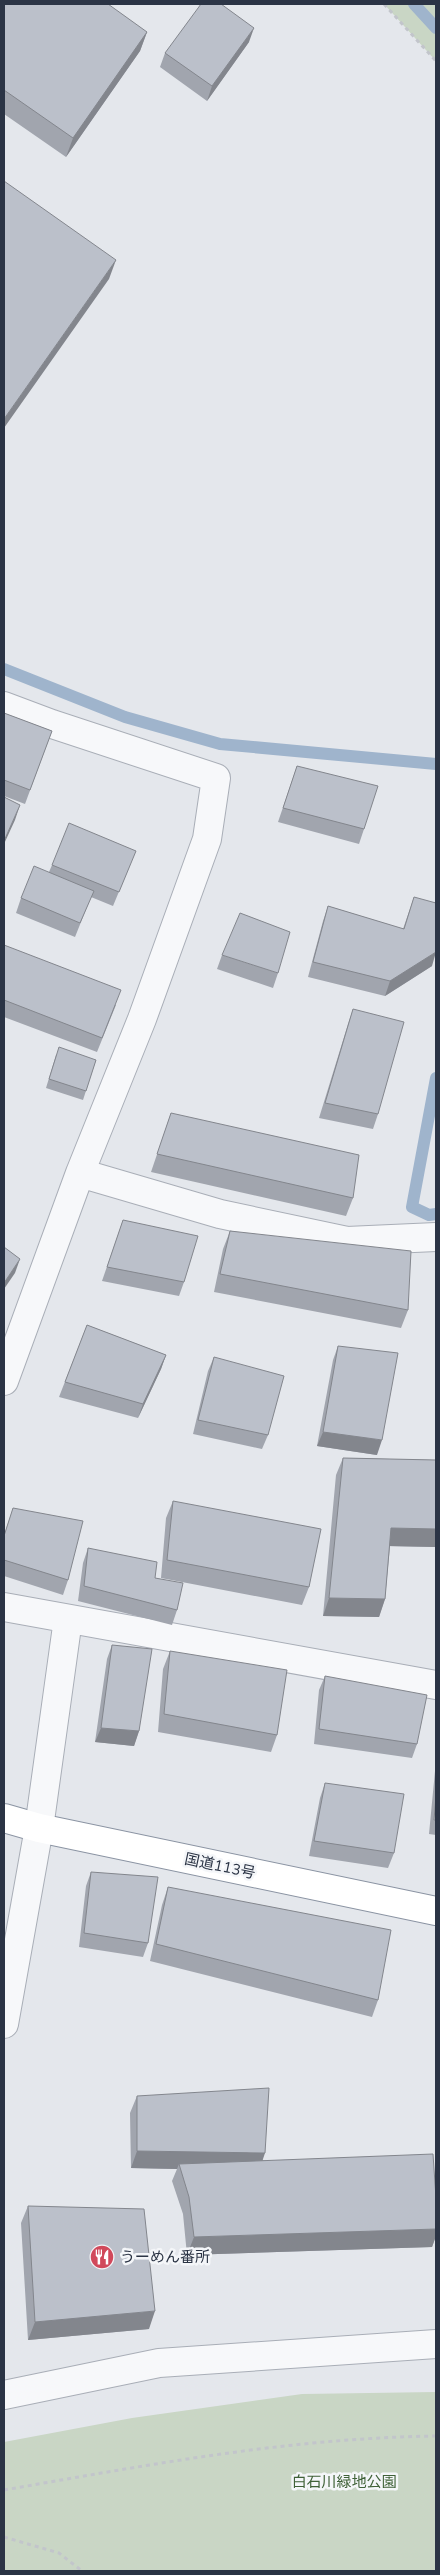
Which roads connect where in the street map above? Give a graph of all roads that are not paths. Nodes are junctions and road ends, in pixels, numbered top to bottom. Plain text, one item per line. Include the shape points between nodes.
1 (4, 706) edge
2 (80, 1173) junction
3 (436, 1236) edge
4 (4, 1381) edge
5 (4, 1607) edge
6 (68, 1619) junction
7 (436, 1686) edge
8 (4, 1818) edge
9 (39, 1828) junction
10 (436, 1911) edge
11 (4, 2024) edge
12 (436, 2344) edge
13 (4, 2394) edge

1 - 2 street via 216,778 207,839 142,1019
2 - 3 street via 220,1214 347,1242
2 - 4 street
5 - 6 street
6 - 7 street
6 - 9 street
8 - 9 highway, 国道113号
9 - 10 highway, 国道113号
9 - 11 street
12 - 13 street via 159,2364

